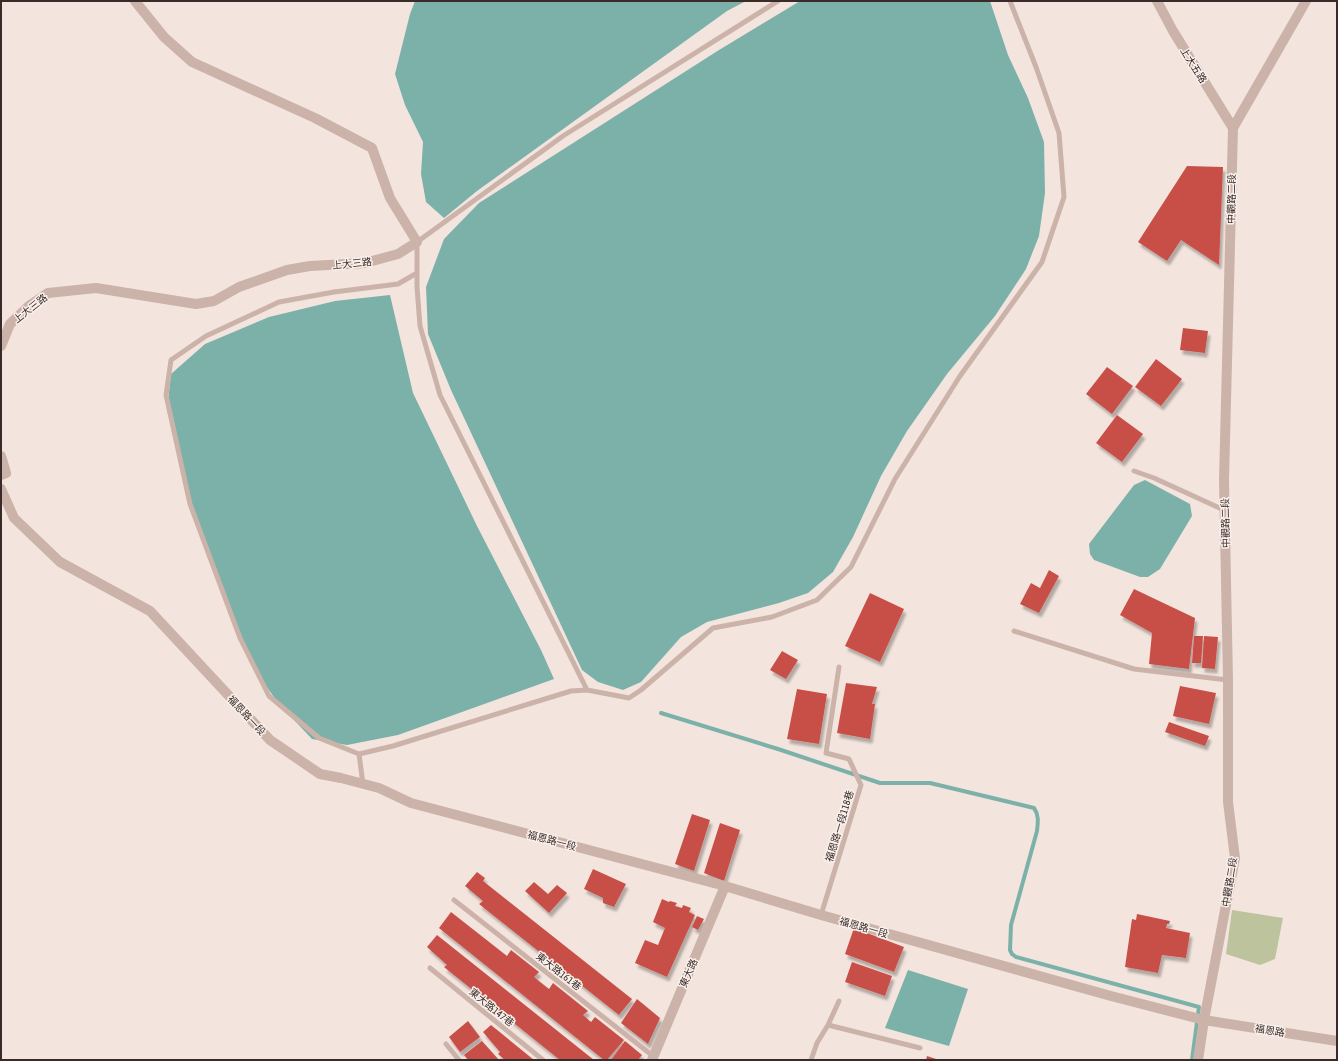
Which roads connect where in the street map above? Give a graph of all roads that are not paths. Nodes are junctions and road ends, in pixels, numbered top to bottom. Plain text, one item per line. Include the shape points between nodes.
1 (135, 1) edge
2 (778, 1) edge
3 (1010, 1) edge
4 (1157, 1) edge
5 (1306, 1) edge
6 (1233, 128) junction
7 (417, 242) junction
8 (417, 273) junction
9 (1, 346) edge
10 (1, 456) edge
11 (1134, 470) dead end
12 (1, 475) edge
13 (1, 489) edge
14 (1224, 510) junction
15 (1014, 631) dead end
16 (839, 667) dead end
17 (1228, 680) junction
18 (587, 690) junction
19 (359, 754) junction
20 (363, 784) junction
21 (725, 886) junction
22 (454, 900) dead end
23 (821, 915) junction
24 (430, 968) dead end
25 (839, 1001) dead end
26 (1204, 1020) junction
27 (828, 1026) junction
28 (1337, 1041) edge
29 (446, 1044) dead end
30 (920, 1048) dead end
31 (652, 1058) edge
32 (459, 1060) edge
33 (542, 1060) edge
34 (811, 1060) edge
35 (1198, 1060) edge

1 - 7 street via 164,37 192,62 315,118 372,148 390,198
2 - 7 lane via 563,136
3 - 18 lane via 1059,133 1064,197 1042,262 960,376 895,480 851,567 817,600 772,617 713,628 629,698
4 - 6 street, 上大五路
5 - 6 street, 中觀路二段
6 - 14 street, 中觀路二段
7 - 8 lane
7 - 9 street, 上大三路 via 398,254 365,263 287,270 239,287 214,301 196,304 96,288 48,293 10,324
8 - 18 lane via 420,326 440,395
8 - 19 lane via 398,284 279,302 206,336 172,360 166,395 190,504 240,638 269,696 319,738
10 - 12 street via 6,473
11 - 14 lane
13 - 20 street, 福恩路一段 via 14,518 60,562 150,611 270,740 320,774
14 - 17 street, 中觀路二段
15 - 17 lane via 1134,669
16 - 23 lane, 福恩路一段118巷 via 826,753 849,759 862,785
17 - 26 street, 中觀路二段 via 1228,802 1235,858
18 - 19 lane via 571,691 393,746
19 - 20 lane
20 - 21 street, 福恩路一段 via 379,788 411,803
21 - 23 street, 福恩路一段
21 - 31 street, 東大路
22 - 31 lane, 東大路161巷
23 - 26 street, 福恩路一段
24 - 33 lane, 東大路147巷
25 - 27 lane
26 - 28 street, 福恩路
26 - 35 street, 中觀路二段
27 - 30 lane
27 - 34 lane via 817,1043
29 - 32 lane

